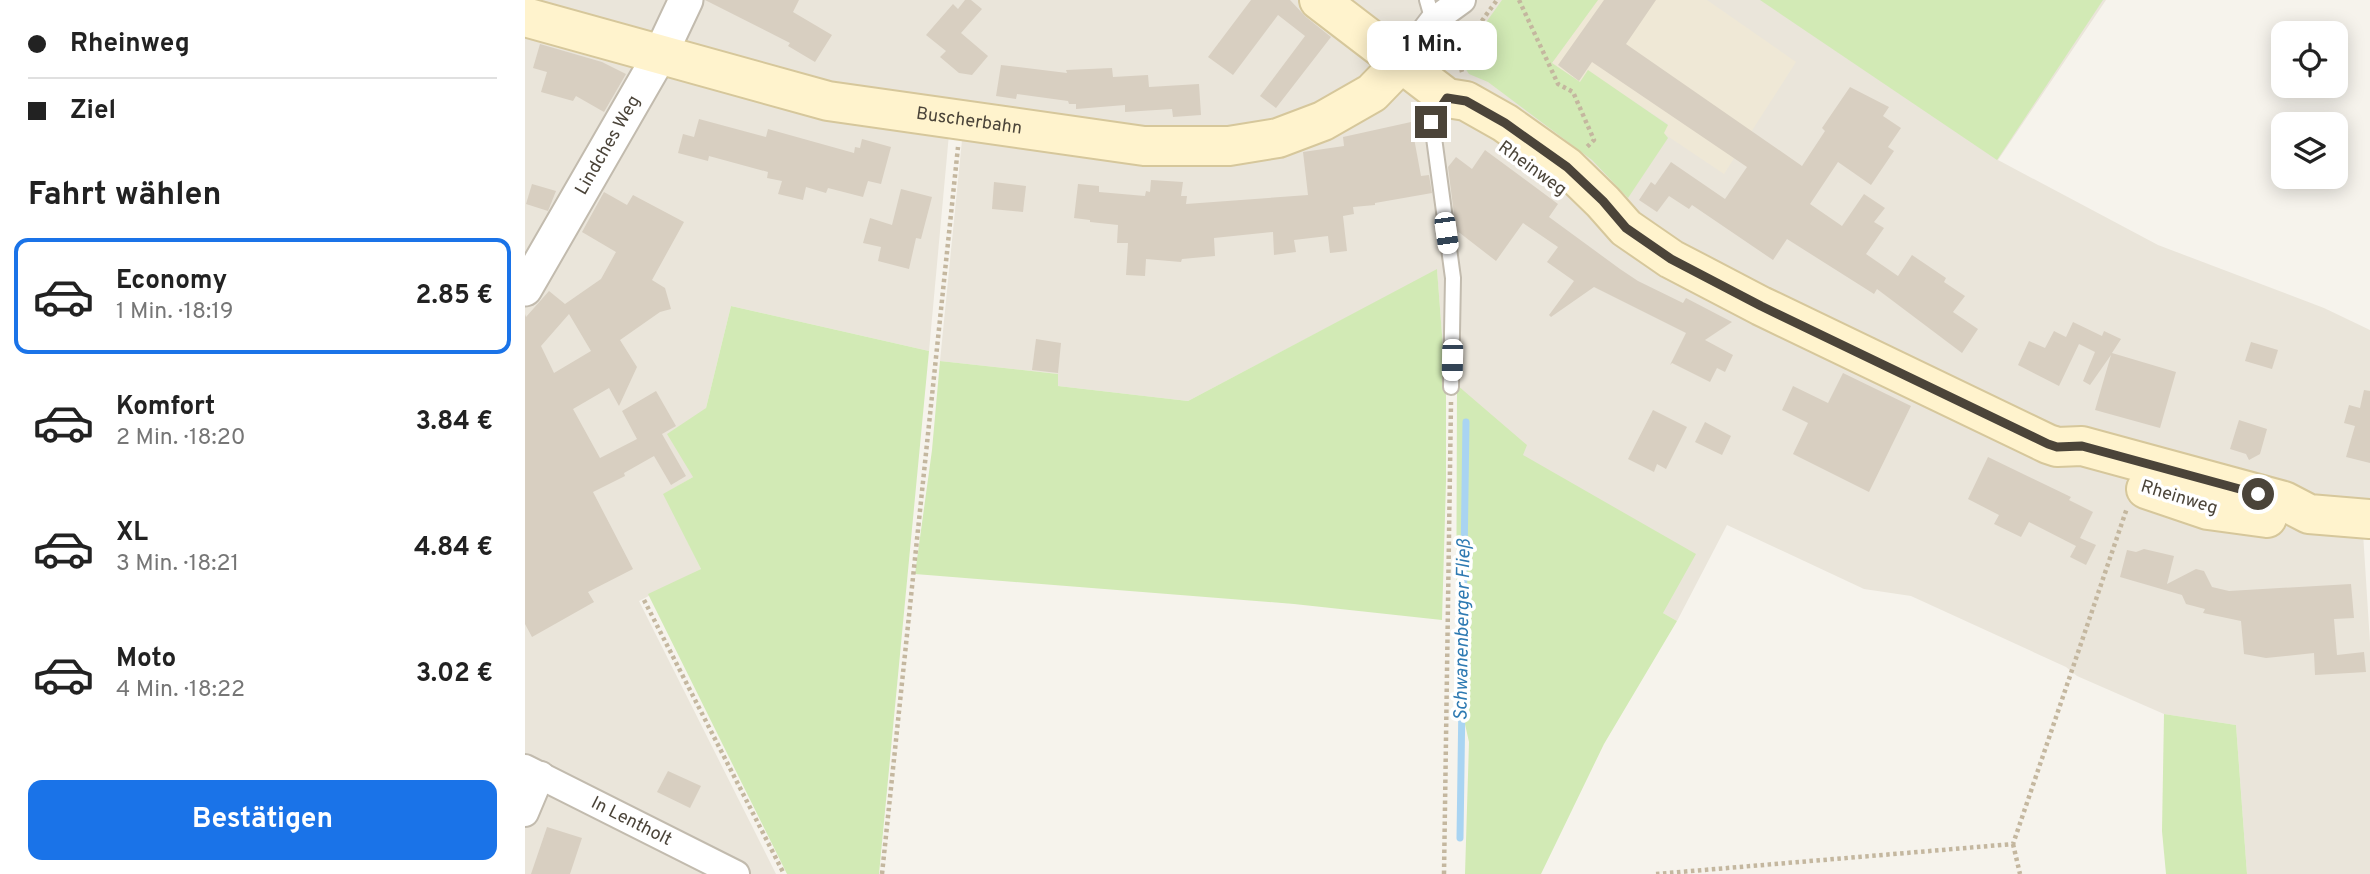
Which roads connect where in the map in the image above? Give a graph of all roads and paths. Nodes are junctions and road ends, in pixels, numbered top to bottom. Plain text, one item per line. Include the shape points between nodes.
1 (686, 0) edge
2 (1319, 0) edge
3 (1462, 0) edge
4 (1519, 0) edge
5 (1430, 11) edge
6 (525, 16) edge
7 (660, 55) junction
8 (1401, 63) junction
9 (1447, 98) junction
10 (960, 121) junction
11 (1581, 154) dead end
12 (525, 289) edge
13 (1451, 387) joint
14 (2057, 447) junction
15 (2134, 485) junction
16 (2309, 514) junction
17 (2370, 519) edge
18 (644, 600) dead end
19 (533, 771) edge
20 (525, 813) edge
21 (2013, 844) junction
22 (736, 874) edge
23 (783, 874) edge
24 (882, 874) edge
25 (1444, 874) edge
26 (1656, 874) edge
27 (2020, 874) edge

1 - 7 street, Lindches Weg
2 - 8 main road, Rheinweg
3 - 5 street
4 - 11 path via 1558,84 1573,92 1594,140
5 - 8 street
6 - 7 main road, Buscherbahn
7 - 10 main road, Buscherbahn via 828,101
7 - 12 street, Lindches Weg
8 - 9 main road, Rheinweg
8 - 10 main road, Buscherbahn via 1372,93 1323,121 1278,138 1229,146 1144,146
9 - 13 lane via 1431,122 1453,278
9 - 14 main road, Rheinweg via 1454,112 1606,223 1626,228 1671,259 1761,306
10 - 24 path
13 - 25 path
14 - 15 main road, Rheinweg via 2069,461
14 - 16 main road, Rheinweg via 2082,446 2284,500
15 - 16 main road, Rheinweg via 2208,510 2296,521
15 - 21 path
16 - 17 main road, Rheinweg
18 - 23 path
19 - 20 street
19 - 22 street, In Lentholt
21 - 26 path
21 - 27 path

